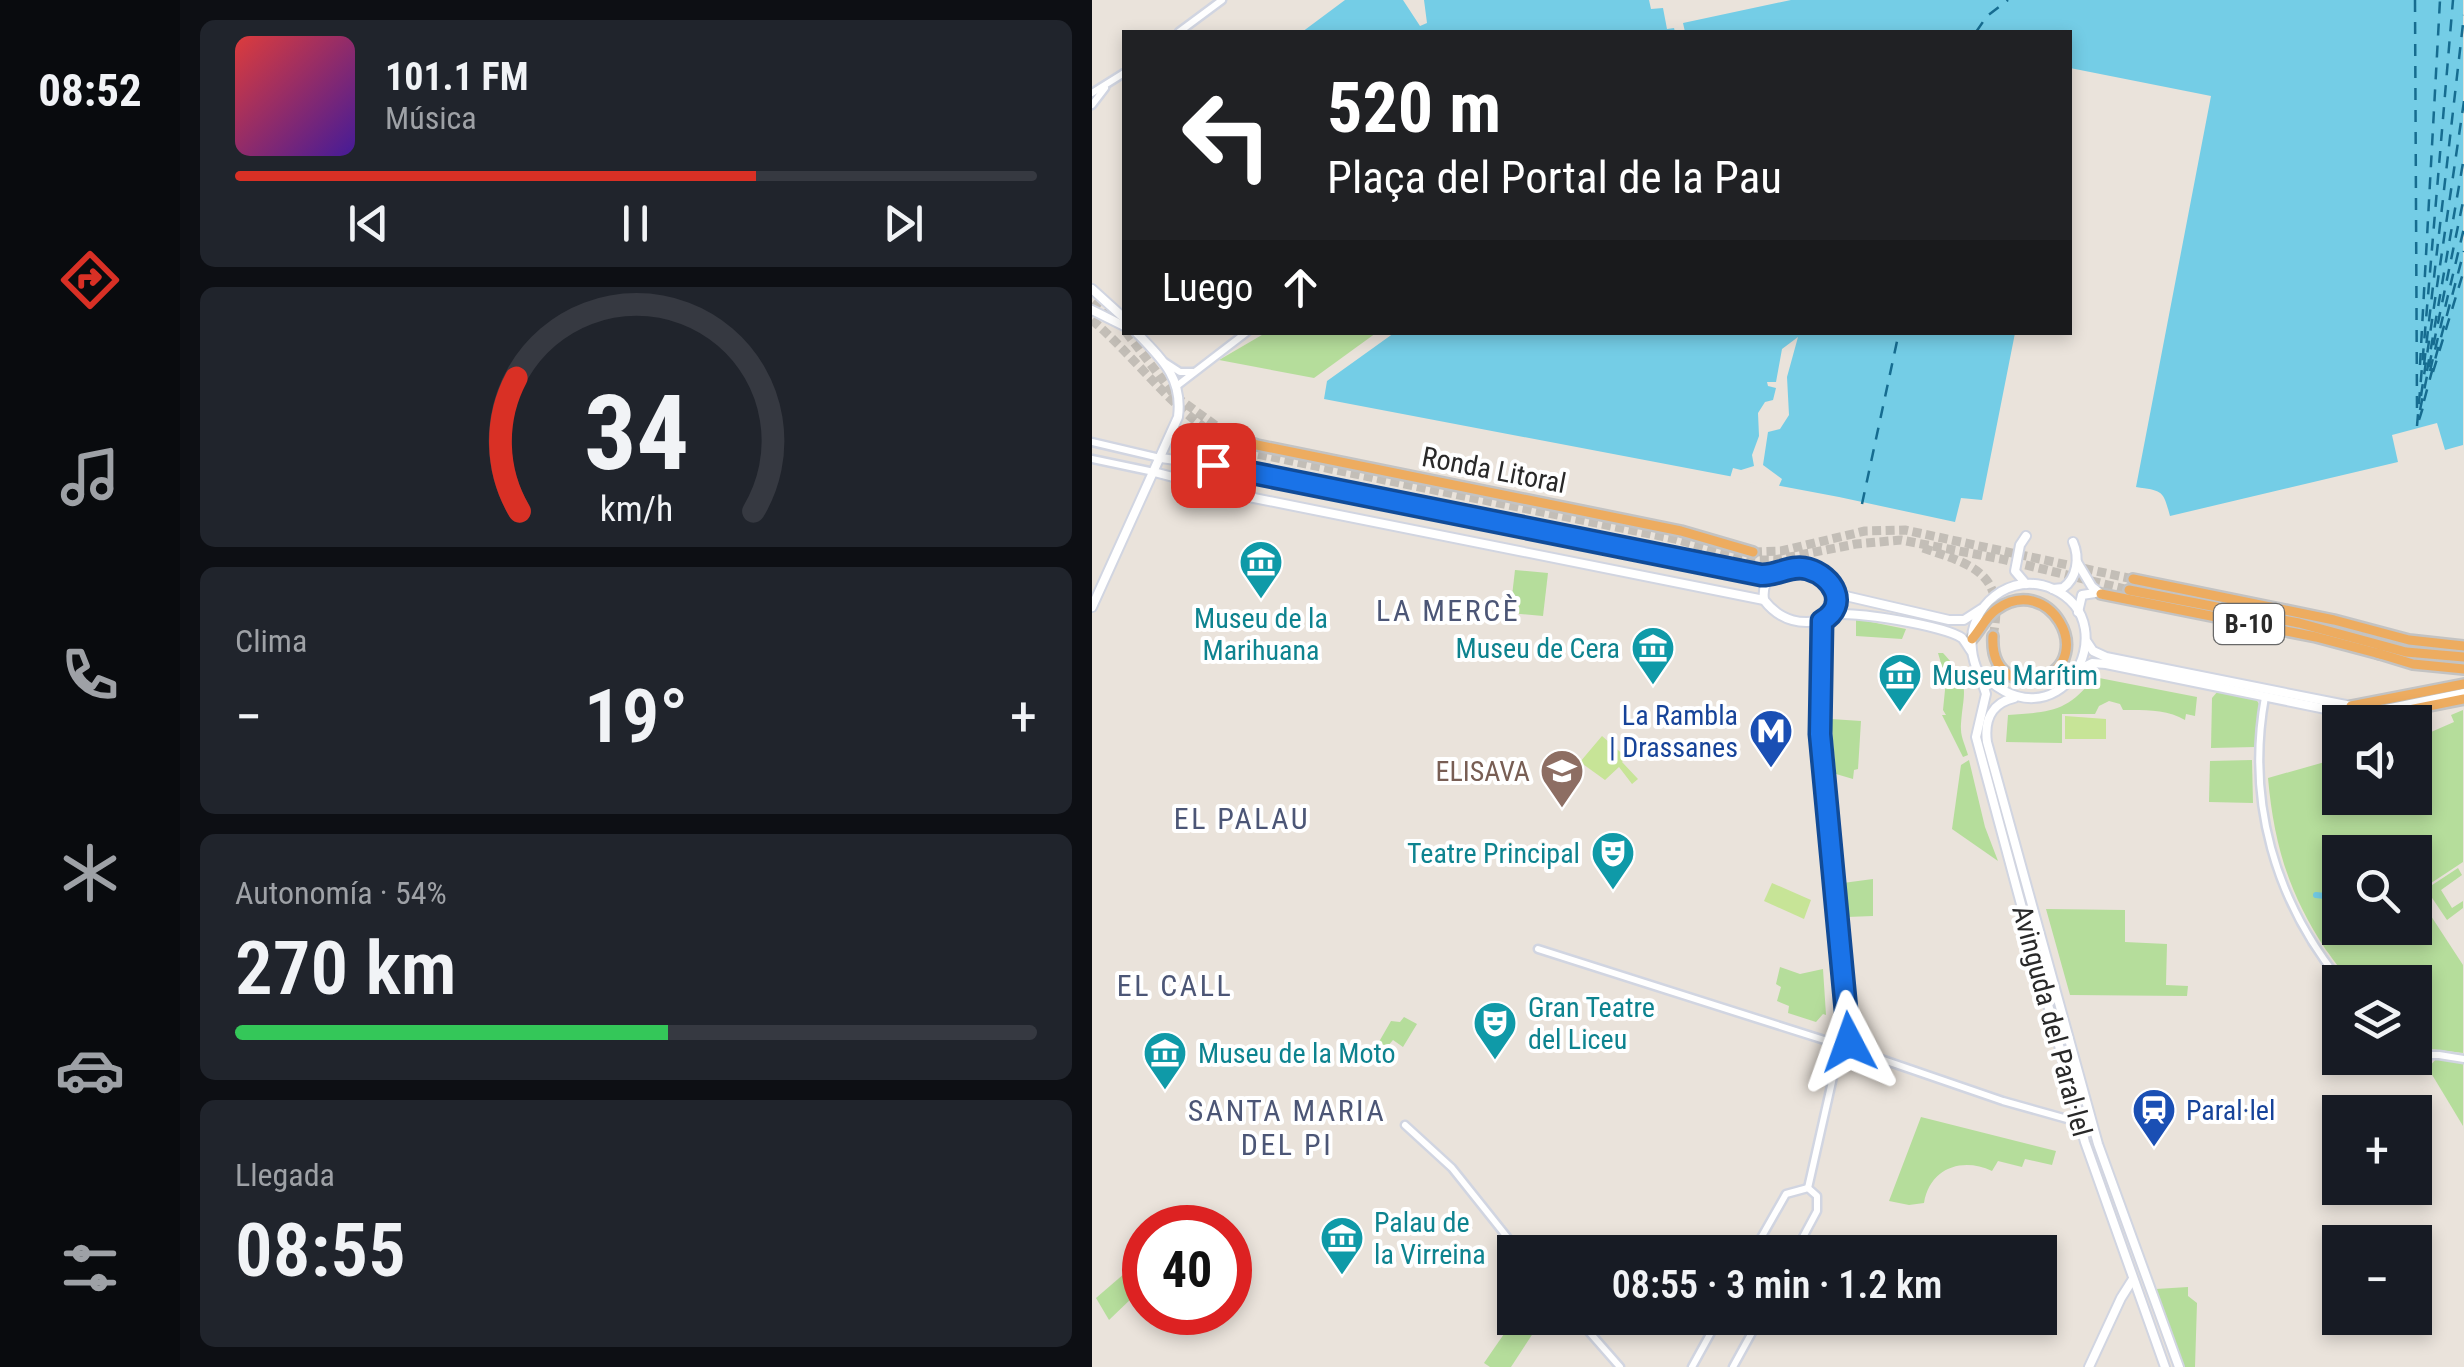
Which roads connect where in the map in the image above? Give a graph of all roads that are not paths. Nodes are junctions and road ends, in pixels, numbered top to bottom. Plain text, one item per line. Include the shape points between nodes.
1 (1222, 0) edge
2 (1182, 30) edge
3 (1122, 74) edge
4 (1105, 87) junction
5 (1092, 93) edge
6 (1092, 105) edge
7 (1092, 288) edge
8 (1092, 310) edge
9 (1122, 316) edge
10 (1122, 325) edge
11 (1139, 335) edge
12 (1243, 335) edge
13 (1161, 360) junction
14 (1194, 372) junction
15 (1178, 385) junction
16 (1226, 433) tunnel mouth
17 (1092, 442) edge
18 (1161, 458) junction
19 (1092, 459) edge
20 (1154, 472) junction
21 (2026, 536) dead end
22 (2073, 542) dead end
23 (1753, 552) tunnel mouth
24 (2077, 558) junction
25 (1772, 576) junction
26 (2026, 584) junction
27 (2053, 589) junction
28 (1837, 594) junction
29 (2101, 594) junction
30 (1764, 600) junction
31 (1092, 607) edge
32 (1981, 608) junction
33 (2079, 616) junction
34 (1822, 620) junction
35 (2309, 626) junction
36 (1993, 636) tunnel mouth
37 (1972, 638) junction
38 (2085, 638) junction
39 (2464, 646) edge
40 (1972, 651) junction
41 (2380, 654) junction
42 (2464, 657) edge
43 (2464, 669) edge
44 (1977, 670) junction
45 (2078, 671) junction
46 (2464, 691) edge
47 (2266, 693) junction
48 (2019, 698) junction
49 (2327, 705) edge
50 (2393, 705) edge
51 (2416, 705) edge
52 (1538, 949) dead end
53 (2329, 965) edge
54 (1843, 1044) junction
55 (2432, 1056) edge
56 (2464, 1059) edge
57 (2080, 1123) junction
58 (1405, 1125) dead end
59 (2092, 1126) junction
60 (1808, 1188) junction
61 (1505, 1235) edge
62 (1763, 1235) edge
63 (1804, 1235) edge
64 (2134, 1279) junction
65 (1592, 1335) edge
66 (1709, 1335) edge
67 (1751, 1335) edge
68 (1620, 1367) edge
69 (1692, 1367) edge
70 (1733, 1367) edge
71 (2089, 1367) edge
72 (2166, 1367) edge
73 (2179, 1367) edge

1 - 2 street
3 - 4 street
4 - 5 street
4 - 6 street
7 - 9 main road
8 - 10 main road
11 - 13 main road
12 - 14 street
13 - 14 street
13 - 15 main road
14 - 15 street
15 - 18 main road via 1178,417
16 - 23 highway, Ronda Litoral via 1257,446 1682,531
17 - 18 street
18 - 20 main road
18 - 25 main road
19 - 20 street
20 - 30 main road
20 - 31 main road
21 - 26 main road via 2015,571
22 - 24 main road
24 - 27 main road via 2070,583
24 - 29 main road
25 - 28 main road via 1808,569
25 - 30 main road via 1763,587
26 - 27 main road
26 - 32 main road via 2003,590
27 - 33 main road
28 - 32 main road via 1950,620 1964,620
28 - 34 main road
29 - 33 main road, B-10 via 2082,595
29 - 41 highway, B-10
30 - 34 main road via 1786,619
32 - 37 main road
33 - 38 main road
34 - 40 main road via 1849,612 1941,630 1962,638
34 - 54 street via 1820,734
35 - 39 highway, B-10 via 2131,584
35 - 41 highway, B-10
35 - 42 highway, B-10 via 2406,652
36 - 37 highway via 1996,661 2014,678 2040,679 2061,663 2066,644 2052,611 2020,600 1992,612
37 - 40 main road
38 - 45 main road
38 - 47 main road via 2100,655
40 - 44 main road
41 - 43 highway, B-10
44 - 48 main road
44 - 57 main road, Avinguda del Paral·lel via 1986,694 1977,744
45 - 47 main road via 2102,664
45 - 48 main road via 2049,696
46 - 50 street
46 - 51 highway
47 - 49 main road
47 - 53 street via 2264,829 2302,927
48 - 59 main road, Avinguda del Paral·lel via 1994,708 1986,736
52 - 54 street
54 - 57 street
54 - 60 street
55 - 56 street
57 - 59 street
57 - 64 main road, Avinguda del Paral·lel
58 - 61 street via 1452,1168
59 - 73 main road, Avinguda del Paral·lel
60 - 62 street via 1786,1194
60 - 63 street via 1818,1207
64 - 71 main road
64 - 72 main road, Avinguda del Paral·lel
65 - 68 street
66 - 69 street
67 - 70 street

